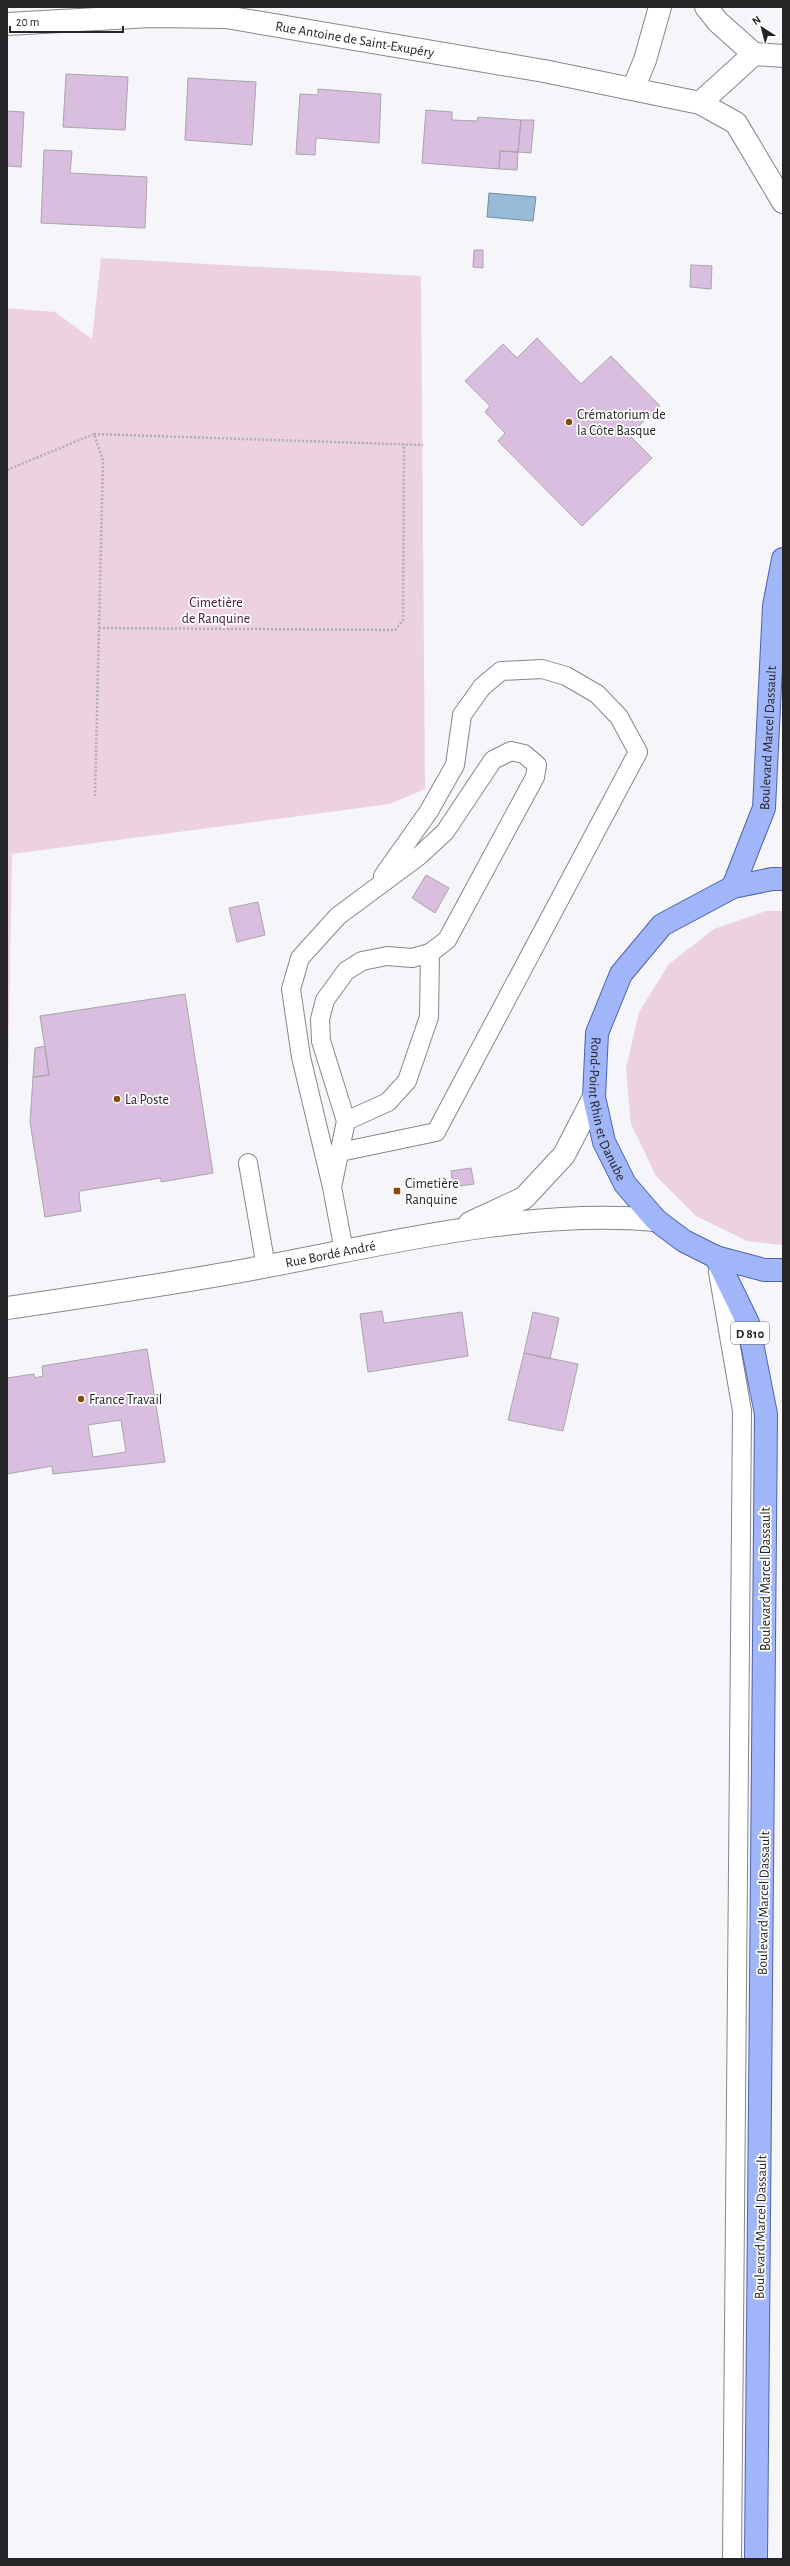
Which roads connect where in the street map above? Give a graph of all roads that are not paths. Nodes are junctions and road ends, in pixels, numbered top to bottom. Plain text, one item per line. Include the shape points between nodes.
1 (660, 7) edge
2 (706, 7) edge
3 (222, 12) edge
4 (7, 24) edge
5 (754, 54) junction
6 (783, 56) edge
7 (633, 89) junction
8 (700, 102) junction
9 (783, 202) edge
10 (783, 560) edge
11 (783, 880) edge
12 (733, 887) junction
13 (373, 890) junction
14 (430, 953) junction
15 (594, 1097) junction
16 (346, 1121) junction
17 (340, 1152) junction
18 (248, 1163) dead end
19 (332, 1188) junction
20 (656, 1220) junction
21 (453, 1231) junction
22 (344, 1251) junction
23 (716, 1257) junction
24 (266, 1267) junction
25 (783, 1270) edge
26 (7, 1308) edge
27 (732, 2559) edge
28 (756, 2559) edge

1 - 7 street via 645,60
2 - 5 street via 718,22
3 - 4 street, Rue Antoine de Saint-Exupéry
3 - 7 street, Rue Antoine de Saint-Exupéry via 544,70
5 - 6 street
5 - 8 street
7 - 8 street, Rue Antoine de Saint-Exupéry
8 - 9 street, Rue Antoine de Saint-Exupéry via 736,123
10 - 12 main road, Boulevard Marcel Dassault via 774,606 764,808
11 - 12 main road, Rond-Point Rhin et Danube via 772,879
12 - 15 main road, Rond-Point Rhin et Danube via 662,925 621,974 597,1032
13 - 14 lane via 419,856 445,832 494,760 511,751 524,754 536,765 535,777 447,940
13 - 17 lane via 429,811 455,765 462,715 482,687 501,671 542,669 566,676 597,694 619,717 638,752 436,1132
13 - 19 lane via 338,916 300,958 291,989 301,1057
14 - 16 lane via 429,1017 407,1081 388,1102
14 - 16 lane via 412,958 387,956 362,961 346,971 325,1000 320,1019 321,1041
15 - 20 main road, Rond-Point Rhin et Danube via 604,1142 625,1184
15 - 21 street via 564,1154 524,1198
16 - 17 lane
17 - 19 lane
18 - 24 lane
19 - 22 lane
20 - 21 street, Rue Bordé André via 587,1217
20 - 23 main road, Rond-Point Rhin et Danube via 684,1241
21 - 22 street, Rue Bordé André
22 - 24 street, Rue Bordé André
23 - 25 main road, Rond-Point Rhin et Danube via 764,1270
23 - 27 lane via 742,1412
23 - 28 main road, Boulevard Marcel Dassault / D 810 via 748,1323 766,1414
24 - 26 street, Rue Bordé André via 192,1281

